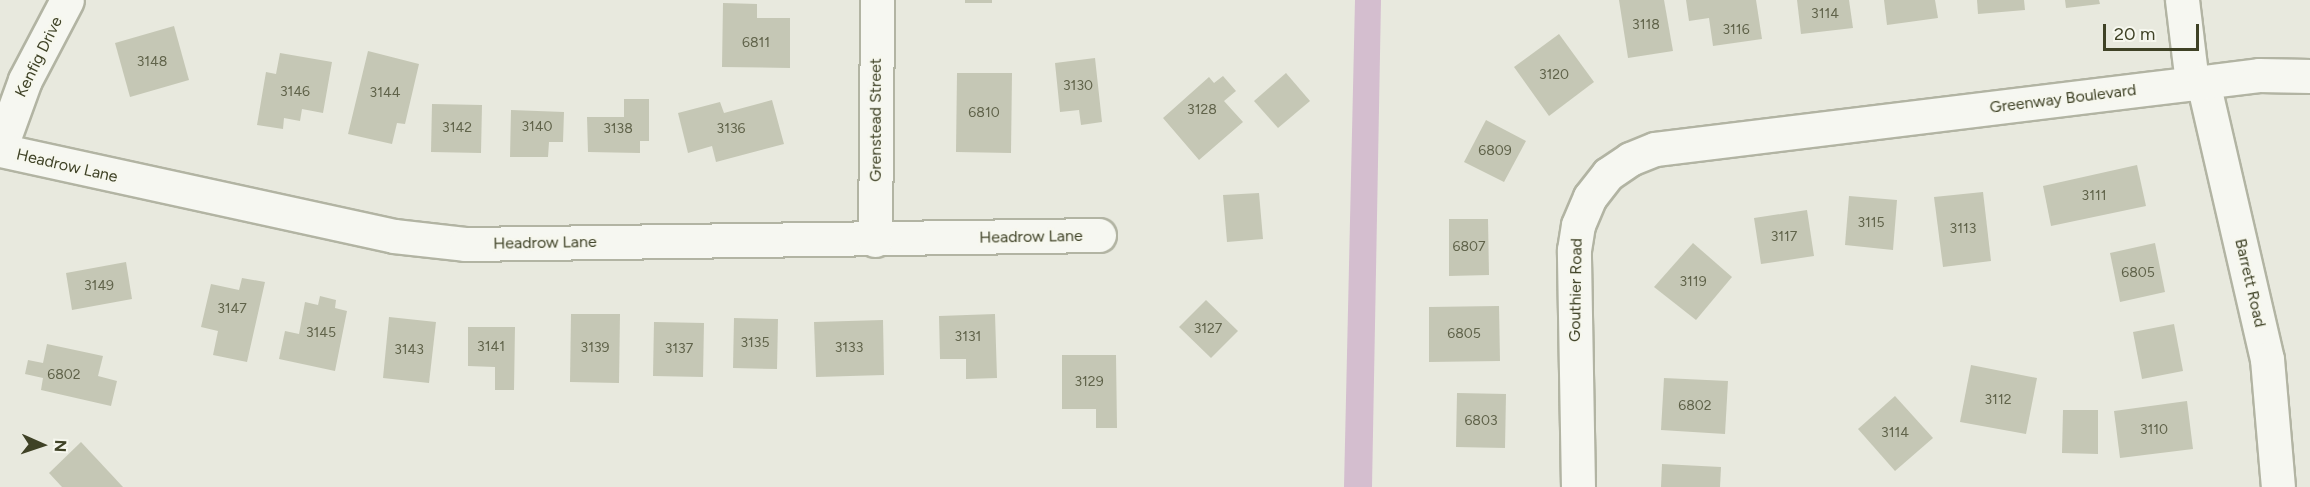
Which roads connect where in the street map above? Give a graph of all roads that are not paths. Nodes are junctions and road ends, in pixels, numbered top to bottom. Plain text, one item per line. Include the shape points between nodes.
1 (67, 0) edge
2 (877, 0) edge
3 (2182, 0) edge
4 (2310, 76) edge
5 (2198, 82) junction
6 (1817, 129) joint
7 (0, 149) edge
8 (1099, 235) dead end
9 (875, 240) junction
10 (1578, 487) edge
11 (2278, 487) edge

1 - 7 street, Kenfig Drive via 25,80
2 - 9 street, Grenstead Street
3 - 5 street, Barrett Road
4 - 5 street, Greenway Boulevard via 2259,75
5 - 6 street, Greenway Boulevard
5 - 11 street, Barrett Road via 2267,359
6 - 10 street, Gouthier Road via 1655,149 1608,174 1590,197 1578,225 1574,250
7 - 9 street, Headrow Lane via 394,237 441,242
8 - 9 street, Headrow Lane

